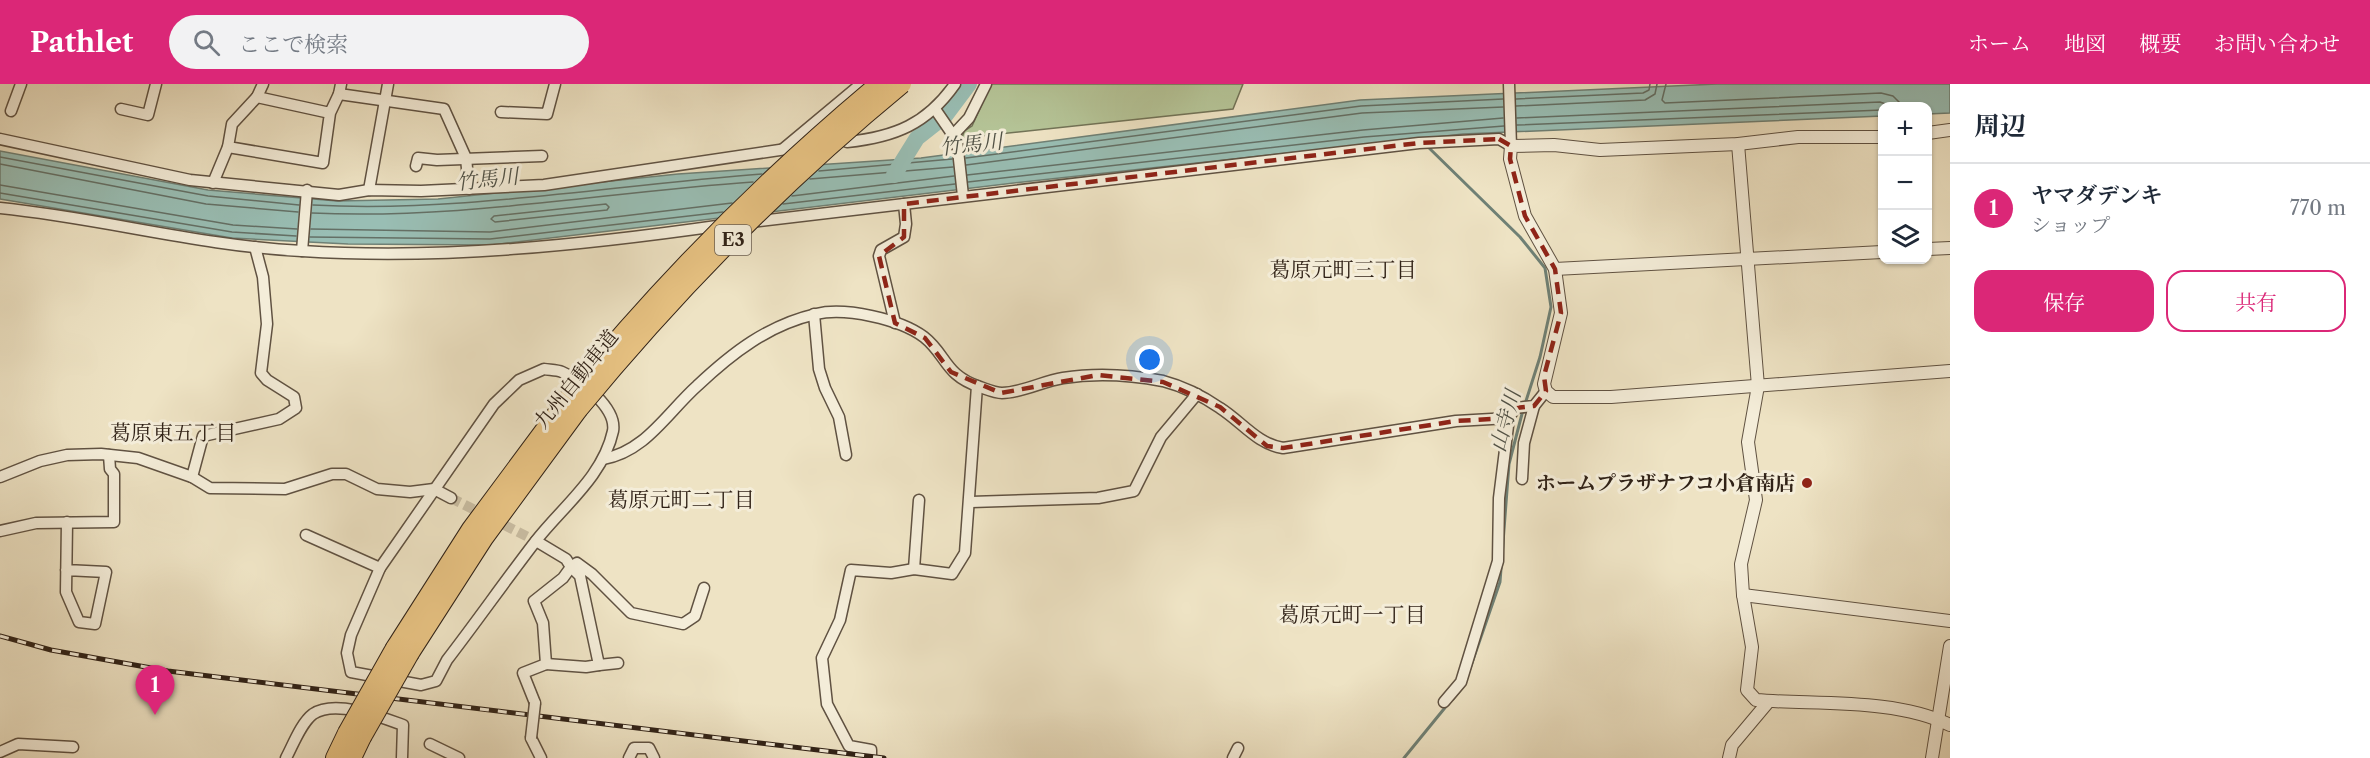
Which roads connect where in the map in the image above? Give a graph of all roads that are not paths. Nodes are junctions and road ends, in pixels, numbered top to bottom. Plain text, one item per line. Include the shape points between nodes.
1 (21, 84) edge
2 (156, 84) edge
3 (263, 84) edge
4 (388, 84) edge
5 (555, 84) edge
6 (861, 84) edge
7 (879, 84) edge
8 (902, 84) edge
9 (955, 84) edge
10 (986, 84) edge
11 (1509, 86) edge
12 (340, 89) edge
13 (258, 97) junction
14 (385, 102) junction
15 (121, 109) dead end
16 (11, 111) dead end
17 (937, 111) junction
18 (501, 112) dead end
19 (330, 113) junction
20 (951, 130) junction
21 (1950, 130) edge
22 (1932, 132) edge
23 (1878, 137) edge
24 (0, 139) edge
25 (1511, 141) junction
26 (847, 142) dead end
27 (1738, 144) junction
28 (228, 147) junction
29 (542, 156) dead end
30 (466, 158) junction
31 (416, 166) dead end
32 (213, 183) junction
33 (469, 189) junction
34 (307, 190) junction
35 (369, 190) junction
36 (963, 194) junction
37 (904, 204) junction
38 (0, 208) edge
39 (255, 247) junction
40 (1950, 248) edge
41 (1932, 249) edge
42 (302, 251) junction
43 (1878, 252) edge
44 (1748, 260) junction
45 (1555, 269) junction
46 (814, 314) junction
47 (895, 324) junction
48 (1950, 370) edge
49 (977, 386) junction
50 (1758, 386) junction
51 (1546, 391) junction
52 (1197, 394) junction
53 (572, 405) junction
54 (1534, 406) junction
55 (1509, 418) junction
56 (109, 455) junction
57 (846, 455) dead end
58 (603, 459) junction
59 (0, 477) edge
60 (192, 477) junction
61 (1522, 479) dead end
62 (434, 489) junction
63 (451, 498) tunnel mouth
64 (919, 500) dead end
65 (970, 502) junction
66 (67, 522) junction
67 (0, 531) edge
68 (306, 535) dead end
69 (536, 541) junction
70 (571, 567) junction
71 (380, 568) junction
72 (914, 569) junction
73 (66, 570) junction
74 (704, 588) dead end
75 (1743, 595) junction
76 (1950, 621) edge
77 (1950, 646) edge
78 (618, 663) dead end
79 (546, 664) junction
80 (599, 665) junction
81 (1769, 701) junction
82 (1444, 702) dead end
83 (1944, 722) edge
84 (355, 735) junction
85 (430, 744) dead end
86 (73, 747) dead end
87 (0, 752) edge
88 (286, 758) edge
89 (334, 758) edge
90 (352, 758) edge
91 (402, 758) edge
92 (459, 758) edge
93 (541, 758) edge
94 (629, 758) edge
95 (654, 758) edge
96 (872, 758) edge
97 (1729, 758) edge
98 (1932, 758) edge

1 - 16 street
2 - 15 street via 148,115
3 - 13 street
4 - 14 street
5 - 18 street via 547,114
6 - 33 street via 787,149 544,185
7 - 53 highway, 九州自動車道 / E3, bridge via 704,245 654,298
8 - 53 highway, 九州自動車道 / E3, bridge via 717,254
9 - 17 street
10 - 20 street via 969,118
11 - 25 street
12 - 14 street
12 - 19 street
13 - 19 street
13 - 28 street via 232,124
14 - 30 street via 444,109
14 - 35 street
17 - 20 street
17 - 26 street via 882,138
19 - 28 street via 323,164
20 - 36 street
21 - 22 street
23 - 27 street via 1798,137
24 - 32 street
25 - 27 street via 1600,150
25 - 36 street via 1434,142
25 - 45 street via 1509,159 1525,216
27 - 44 street
28 - 32 street
29 - 30 street
30 - 31 street via 418,158
30 - 33 street
32 - 34 street
33 - 35 street
34 - 35 street via 339,195
34 - 42 street
36 - 37 street
37 - 42 street via 478,252 420,255
37 - 47 street via 904,237 880,250 879,256
38 - 39 street
39 - 42 street
39 - 60 street via 264,277 267,324 261,373 294,397 296,408 279,418 203,436
40 - 41 street
43 - 44 street
44 - 45 street
44 - 50 street
45 - 51 street via 1561,313 1544,376
46 - 47 street via 856,314
46 - 57 street via 819,369 839,417
46 - 58 street via 752,340 697,386 637,447
47 - 49 street via 925,338 951,372
48 - 50 street
49 - 52 street via 1001,393 1063,378 1098,375 1163,382
49 - 65 street
50 - 51 street via 1611,397 1553,397
50 - 75 street via 1748,442 1756,500 1742,554
51 - 54 street
52 - 55 street via 1267,446 1283,448 1456,421
52 - 65 street via 1161,437 1134,491 1098,498
53 - 84 highway, 九州自動車道 / E3, bridge via 403,651
54 - 55 street via 1515,408
54 - 61 street via 1524,443
55 - 82 street via 1499,498 1498,561 1461,682
56 - 59 street via 67,455
56 - 60 street via 138,458
56 - 66 street via 114,474 114,522
58 - 62 street via 613,429 611,415 601,399 561,371 544,369 519,380 494,404
58 - 69 street
60 - 62 street via 210,488 285,489 332,474 346,474 377,489
62 - 63 street
62 - 71 street
64 - 72 street
65 - 72 street via 965,553 952,574
66 - 67 street via 36,523
66 - 73 street
68 - 71 street
69 - 70 street via 566,559
69 - 71 street via 447,660 436,681 421,685 351,672 347,652 351,635
70 - 74 street via 577,563 592,574 631,613 683,624 694,616
70 - 79 street via 534,602 543,623
70 - 80 street via 580,576
72 - 96 street via 891,573 851,570 840,620 822,658 827,704 849,746 871,750
73 - 73 street via 66,592 79,622 95,624 106,572
75 - 76 street
75 - 81 street via 1752,647 1747,690 1756,700
77 - 83 street
78 - 80 street
79 - 80 street
79 - 93 street, bridge via 523,672 535,703 531,738
81 - 83 street via 1885,708
81 - 97 street via 1732,745
83 - 98 street
84 - 89 highway, 九州自動車道
84 - 90 highway, 九州自動車道
85 - 92 street
86 - 87 street via 18,744
88 - 91 street via 313,715 330,708 372,714 403,725
94 - 95 street via 634,748 649,748

